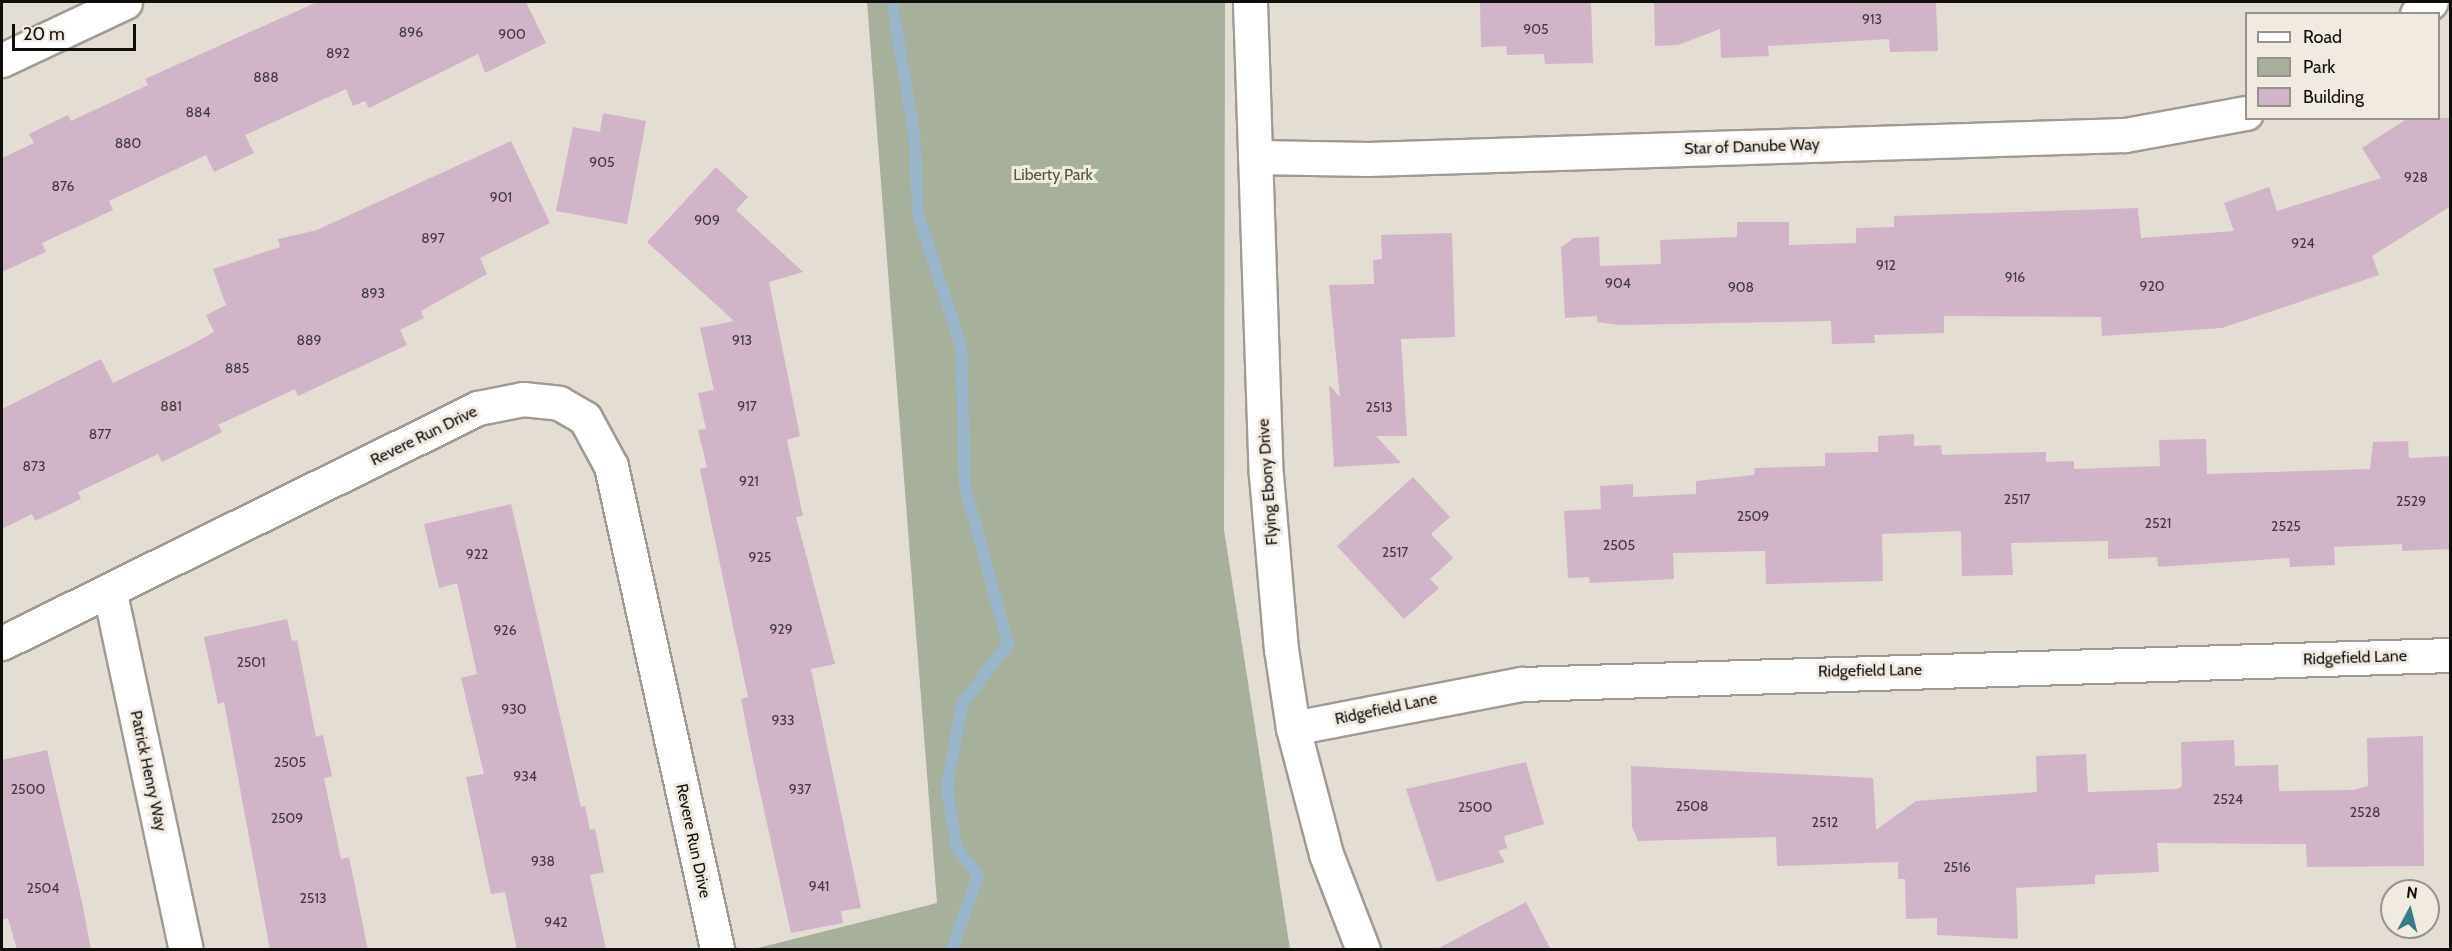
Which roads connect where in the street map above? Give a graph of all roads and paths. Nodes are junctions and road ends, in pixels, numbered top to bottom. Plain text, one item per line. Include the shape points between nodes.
1 (124, 2) edge
2 (1250, 2) edge
3 (2431, 2) edge
4 (2419, 12) edge
5 (2, 60) edge
6 (2245, 113) edge
7 (1255, 157) junction
8 (110, 593) junction
9 (2, 643) edge
10 (2451, 655) edge
11 (1293, 728) junction
12 (186, 950) edge
13 (717, 950) edge
14 (1363, 950) edge

1 - 5 street
2 - 7 street, Flying Ebony Drive
3 - 4 street
6 - 7 street, Star of Danube Way via 2125,135 1368,159
7 - 11 street, Flying Ebony Drive via 1266,475
8 - 9 street, Revere Run Drive
8 - 12 street, Patrick Henry Way
8 - 13 street, Revere Run Drive via 478,408 523,399 559,403 585,418 611,466
10 - 11 street, Ridgefield Lane via 1522,684
11 - 14 street, Flying Ebony Drive via 1326,854

